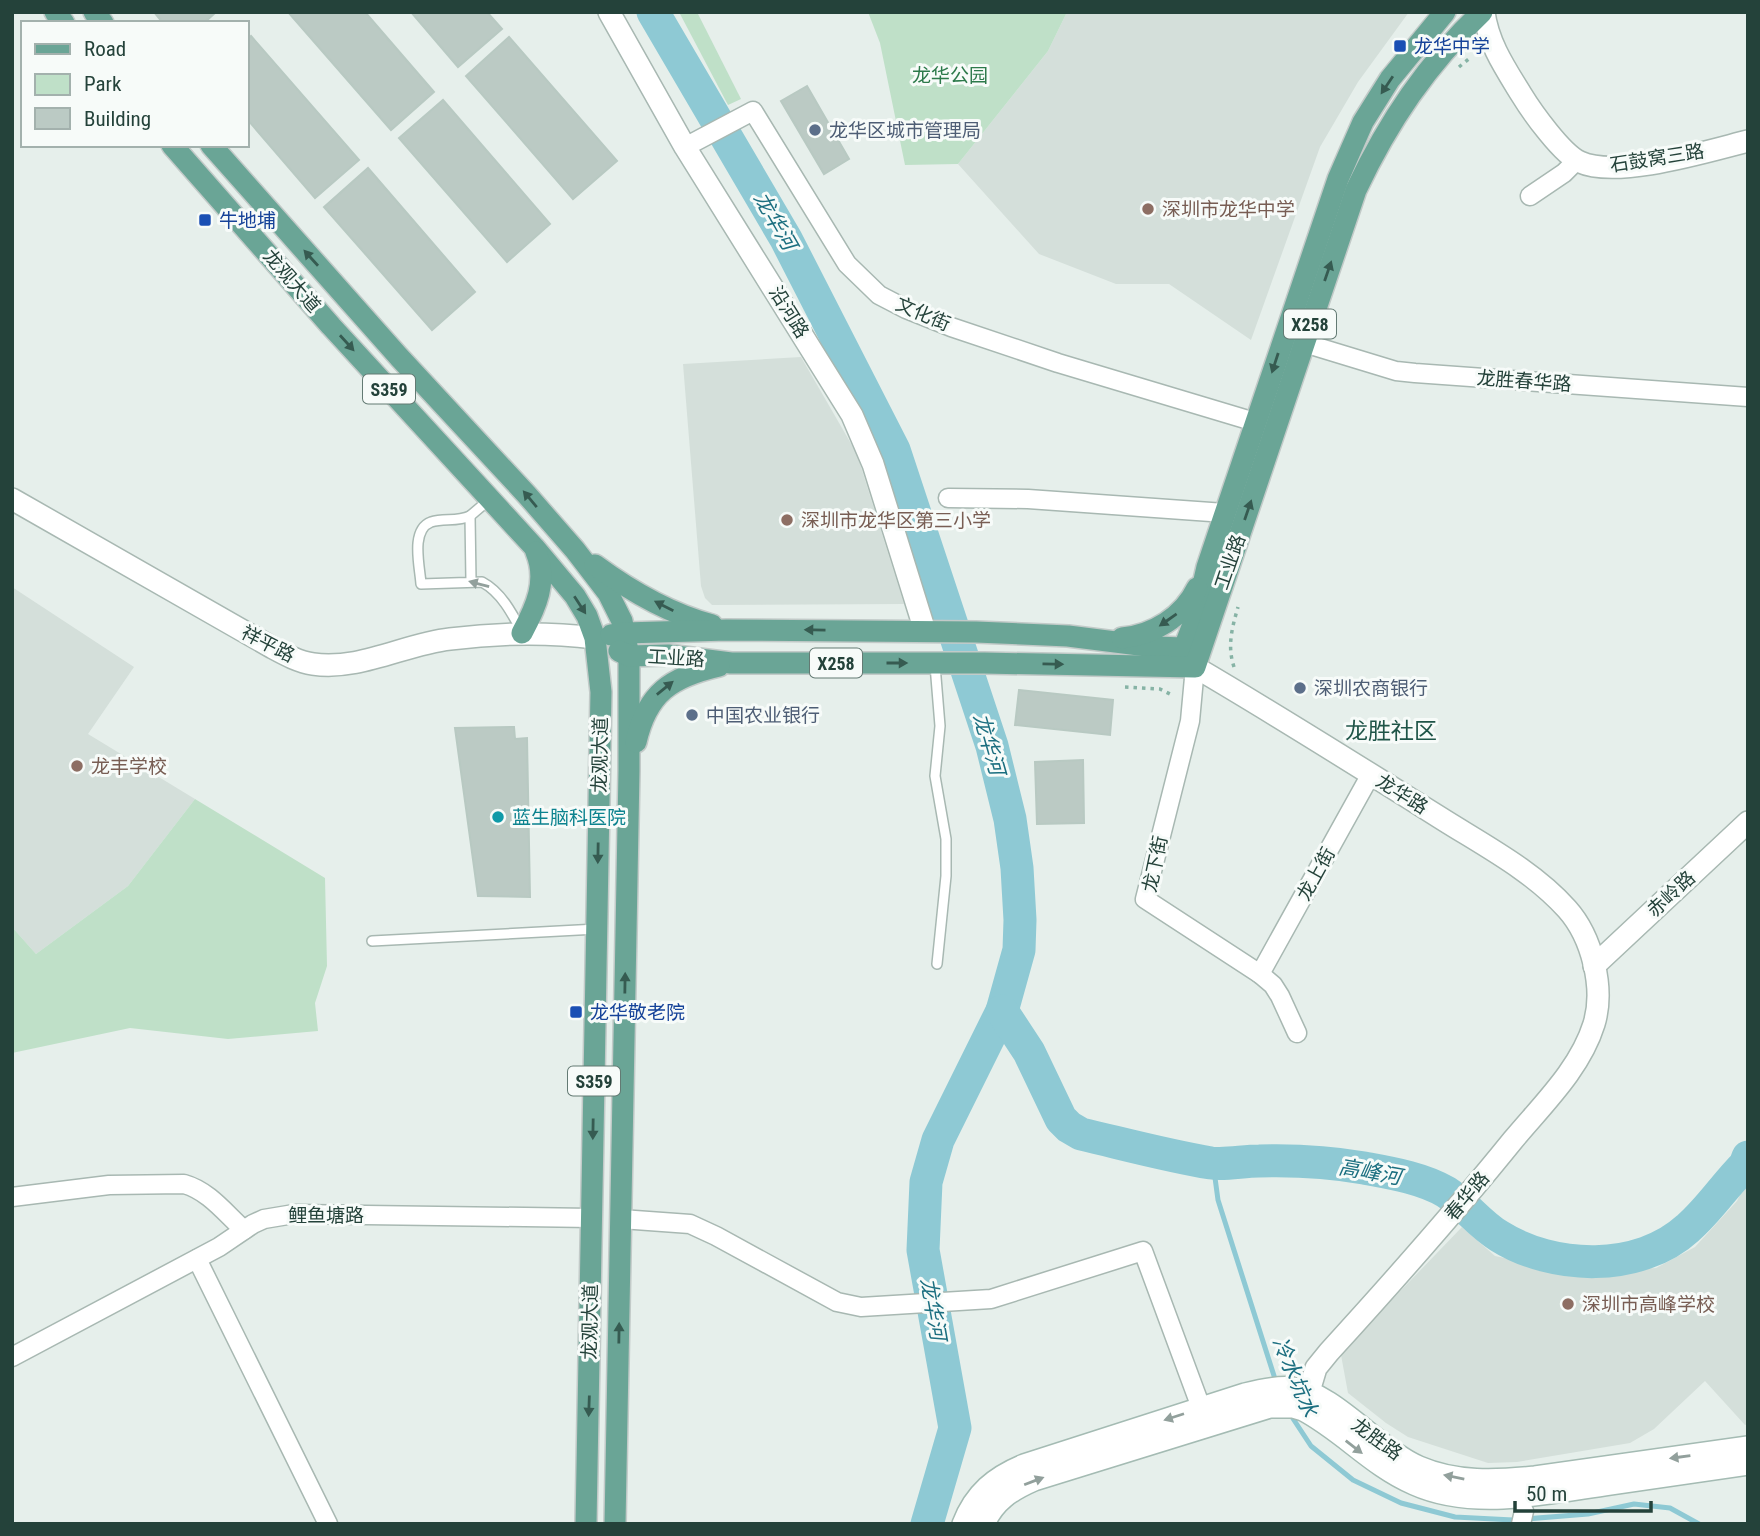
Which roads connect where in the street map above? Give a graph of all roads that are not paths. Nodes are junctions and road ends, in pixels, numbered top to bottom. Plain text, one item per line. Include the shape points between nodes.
1 (609, 12) edge
2 (1445, 12) edge
3 (1483, 12) edge
4 (1748, 141) edge
5 (693, 143) junction
6 (174, 147) edge
7 (213, 147) edge
8 (1577, 160) junction
9 (1530, 197) dead end
10 (1304, 343) junction
11 (1748, 397) edge
12 (1255, 422) junction
13 (948, 498) dead end
14 (12, 499) edge
15 (490, 499) junction
16 (1225, 513) junction
17 (470, 516) junction
18 (534, 547) junction
19 (575, 550) junction
20 (1207, 568) junction
21 (471, 581) junction
22 (727, 630) junction
23 (929, 631) junction
24 (522, 633) junction
25 (625, 633) junction
26 (595, 638) junction
27 (1106, 639) junction
28 (1184, 648) junction
29 (629, 656) junction
30 (731, 663) junction
31 (938, 663) junction
32 (1195, 667) junction
33 (629, 771) junction
34 (1371, 774) junction
35 (1748, 822) edge
36 (597, 929) junction
37 (372, 941) dead end
38 (937, 964) dead end
39 (1594, 965) junction
40 (1260, 974) junction
41 (1297, 1033) dead end
42 (12, 1197) edge
43 (592, 1219) junction
44 (621, 1219) junction
45 (243, 1230) junction
46 (197, 1259) junction
47 (12, 1357) edge
48 (1300, 1399) junction
49 (1205, 1416) junction
50 (1748, 1447) edge
51 (1748, 1464) edge
52 (328, 1524) edge
53 (586, 1524) edge
54 (615, 1524) edge
55 (963, 1524) edge
56 (984, 1524) edge

1 - 5 street, 沿河路
2 -> 12 main road, 工业路 / X258 via 1363,122 1318,233
3 - 8 street via 1496,51 1528,105
10 -> 3 main road, 工业路 / X258 via 1373,153 1415,86
4 - 8 street, 石鼓窝三路 via 1621,167 1590,166
5 - 12 street, 文化街 via 753,111 847,264 879,295 905,309 1034,355
5 - 23 street, 沿河路 via 829,391 852,415
6 -> 15 main road, 龙观大道 / S359
19 -> 7 main road, 龙观大道 / S359
8 - 9 street
10 - 11 street, 龙胜春华路 via 1396,371
32 -> 10 main road, 工业路 / X258
12 - 16 main road, 工业路 / X258
13 - 16 street
14 - 24 street, 祥平路 via 273,649 312,664 358,662 449,639
15 - 17 lane
15 - 18 main road, 龙观大道 / S359
16 - 20 main road, 工业路 / X258
17 - 21 lane
17 - 21 lane via 430,523 418,540 421,584
18 - 24 main road via 541,586
18 -> 26 main road, 龙观大道 / S359 via 575,596
22 -> 19 main road via 668,608 619,582
19 - 25 main road, 龙观大道 / S359 via 608,593
20 -> 27 main road via 1172,619 1137,635
20 - 28 main road, 工业路 / X258
24 -> 21 lane via 490,586
23 -> 22 main road, 工业路 / X258
22 - 25 main road, 工业路 / X258
23 - 27 main road, 工业路 / X258
24 - 26 street, 祥平路
25 - 26 main road, 工业路 / X258
25 - 29 main road, 龙观大道 / S359
26 - 29 main road, 工业路 / X258
26 -> 36 main road, 龙观大道 / S359 via 601,692
27 - 28 main road, 工业路 / X258
28 - 32 street, 龙华路
29 - 30 main road, 工业路 / X258 via 668,655
29 - 33 main road, 龙观大道 / S359
30 -> 31 main road, 工业路 / X258
33 -> 30 main road via 642,718 656,695 685,676
31 -> 32 main road, 工业路 / X258
31 - 38 lane via 940,726 935,776 947,876
32 - 34 street, 龙华路
32 - 40 street, 龙下街 via 1190,722 1145,899
44 -> 33 main road, 龙观大道 / S359
34 - 39 street, 龙华路 via 1542,884 1569,911 1586,939
34 - 40 street, 龙上街
35 - 39 street, 赤岭路
36 - 37 lane
36 -> 43 main road, 龙观大道 / S359
39 - 48 street, 春华路 via 1595,1020 1571,1070 1454,1212 1329,1352
40 - 41 street, 龙下街 via 1280,996
42 - 45 street via 109,1185 184,1184 209,1197
43 - 45 street, 鲤鱼塘路 via 294,1214 264,1219
43 -> 53 main road, 龙观大道 / S359
44 - 49 street via 690,1224 849,1306 909,1306 1001,1296 1143,1251
54 -> 44 main road, 龙观大道 / S359
45 - 46 street, 鲤鱼塘路
46 - 47 street, 鲤鱼塘路
46 - 52 street
48 - 49 street via 1266,1398
50 -> 48 street, 龙胜路 via 1511,1480 1461,1479 1418,1467 1319,1397
48 -> 51 street, 龙胜路 via 1395,1476 1460,1496 1541,1494
49 -> 55 street via 1008,1472 982,1491
56 -> 49 street via 1003,1497 1034,1480

